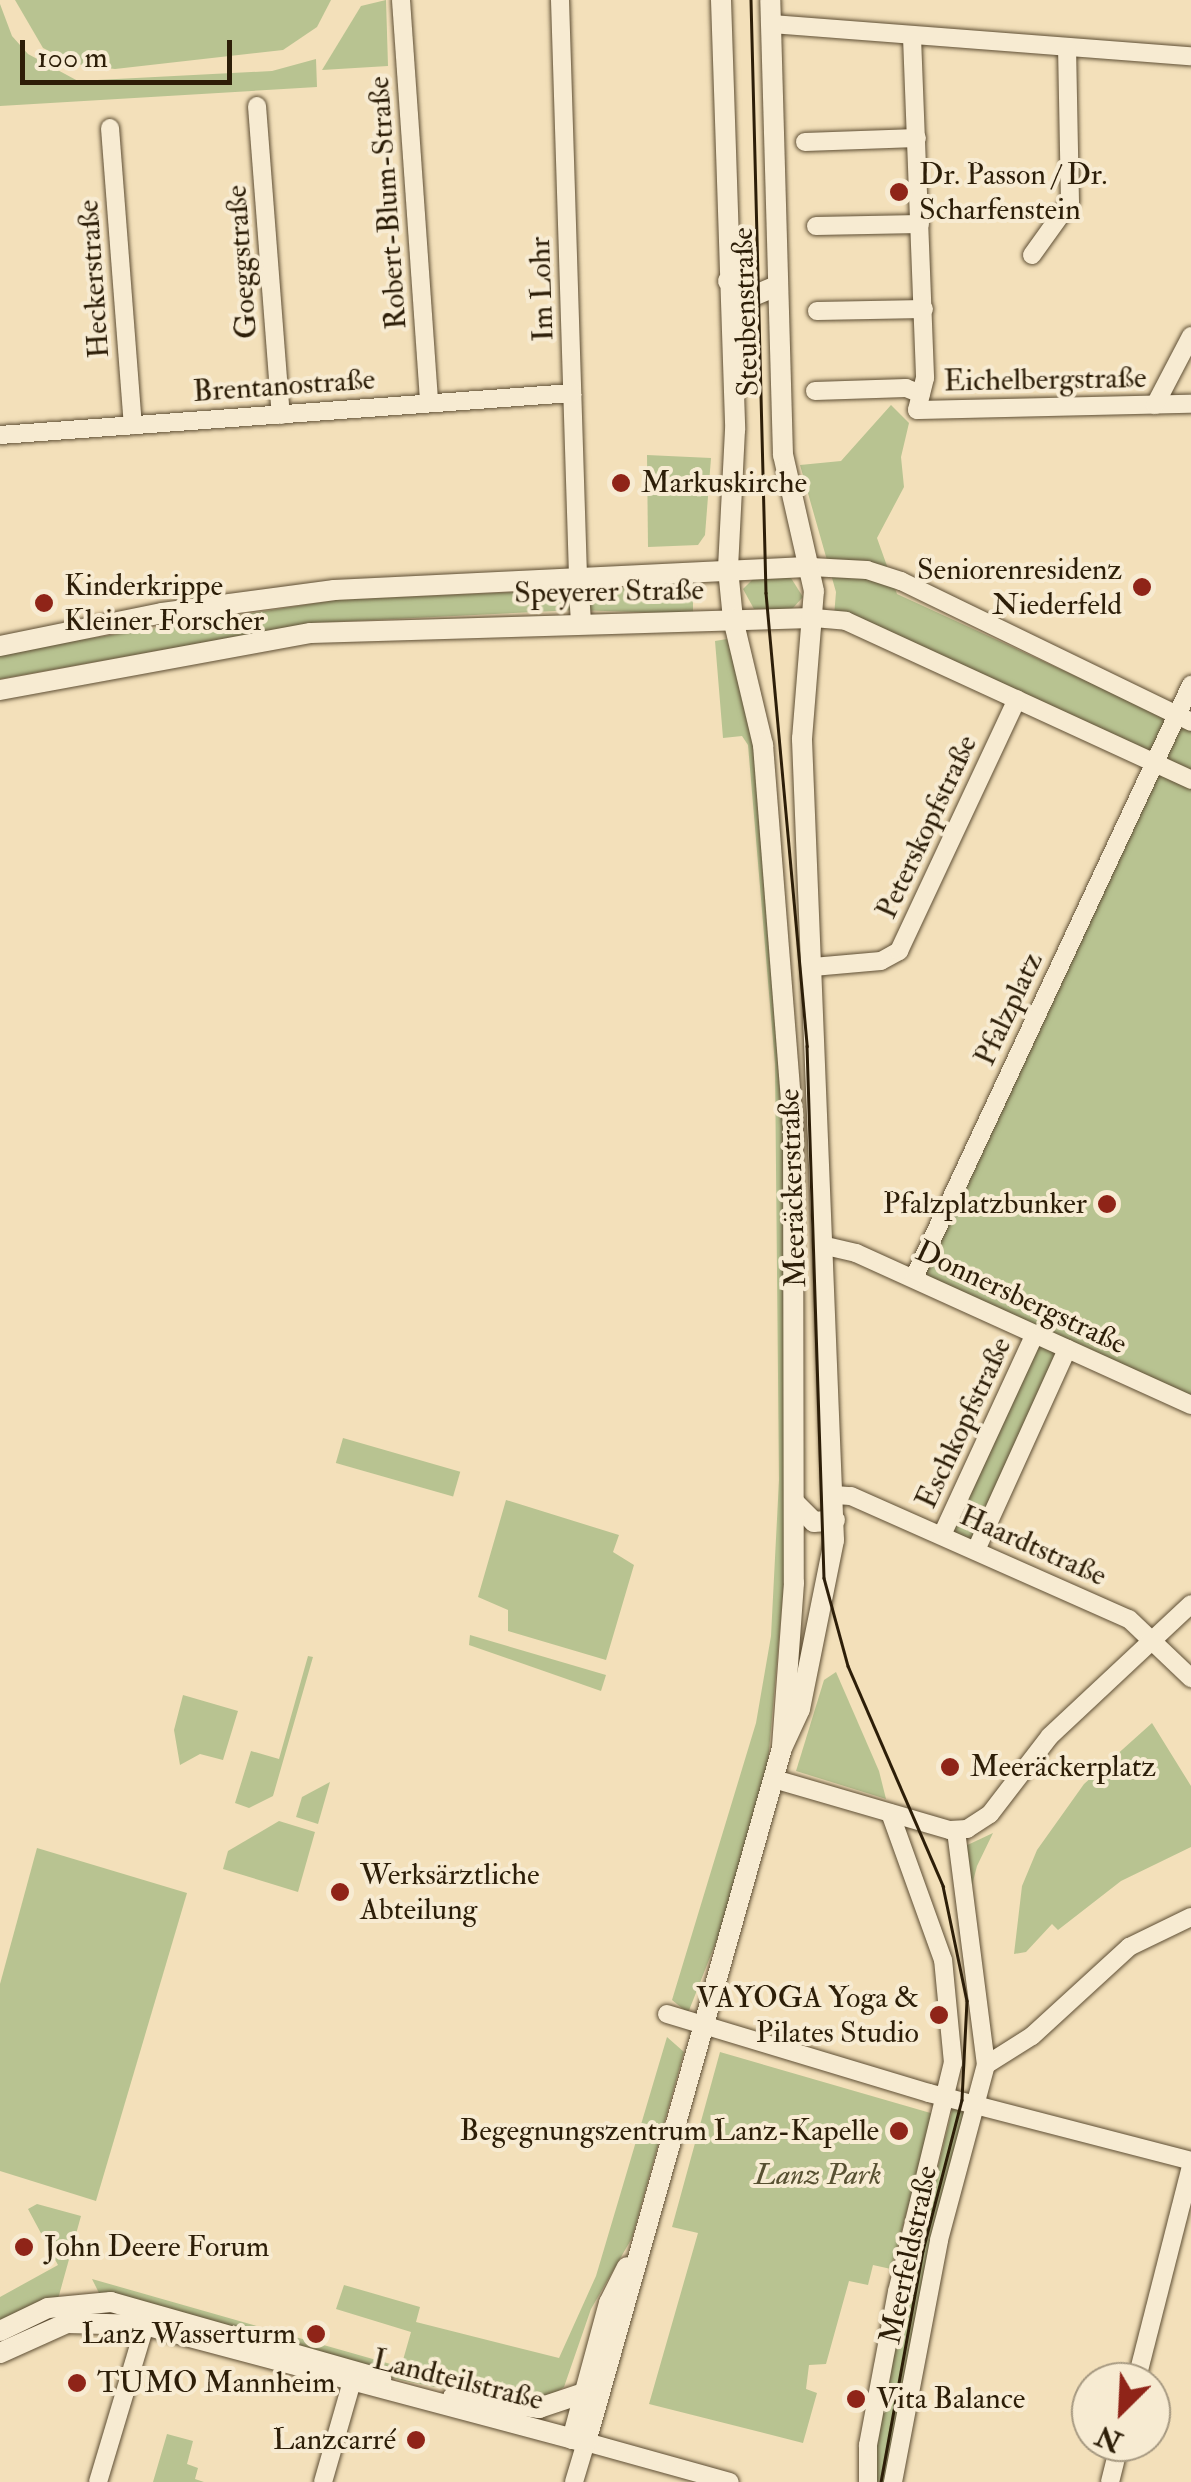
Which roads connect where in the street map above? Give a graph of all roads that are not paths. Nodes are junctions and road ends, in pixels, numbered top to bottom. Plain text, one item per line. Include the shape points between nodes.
1 (401, 0) edge
2 (560, 0) edge
3 (721, 0) edge
4 (770, 0) edge
5 (771, 24) junction
6 (912, 36) junction
7 (1066, 48) junction
8 (1191, 56) edge
9 (257, 106) dead end
10 (110, 128) dead end
11 (917, 138) junction
12 (805, 142) dead end
13 (920, 224) junction
14 (816, 226) dead end
15 (1032, 256) dead end
16 (728, 280) junction
17 (774, 287) junction
18 (924, 310) junction
19 (818, 311) dead end
20 (1191, 336) edge
21 (815, 391) dead end
22 (572, 392) junction
23 (920, 394) junction
24 (429, 403) junction
25 (1191, 404) edge
26 (1154, 405) junction
27 (281, 415) junction
28 (132, 426) junction
29 (0, 435) edge
30 (811, 567) junction
31 (728, 569) junction
32 (578, 576) junction
33 (814, 618) junction
34 (733, 619) junction
35 (581, 622) junction
36 (0, 646) edge
37 (1191, 685) edge
38 (0, 690) edge
39 (1016, 699) junction
40 (1184, 718) edge
41 (1154, 763) junction
42 (1191, 780) edge
43 (771, 827) junction
44 (809, 844) junction
45 (814, 967) junction
46 (826, 1246) junction
47 (914, 1278) junction
48 (1035, 1334) junction
49 (1067, 1349) junction
50 (1190, 1402) edge
51 (835, 1495) junction
52 (794, 1502) junction
53 (835, 1520) junction
54 (942, 1535) junction
55 (976, 1550) junction
56 (1191, 1604) edge
57 (1154, 1640) junction
58 (1191, 1678) edge
59 (782, 1748) junction
60 (774, 1779) junction
61 (890, 1813) junction
62 (956, 1831) junction
63 (1191, 1916) edge
64 (668, 2014) dead end
65 (703, 2024) junction
66 (986, 2065) junction
67 (947, 2098) junction
68 (974, 2100) junction
69 (1191, 2164) edge
70 (640, 2244) junction
71 (145, 2325) junction
72 (0, 2331) edge
73 (0, 2353) edge
74 (1141, 2362) edge
75 (351, 2385) junction
76 (581, 2394) junction
77 (579, 2440) junction
78 (98, 2482) edge
79 (324, 2482) edge
80 (572, 2482) edge
81 (730, 2482) edge
82 (868, 2482) edge
83 (893, 2482) edge

1 - 24 street, Robert-Blum-Straße
2 - 22 street, Im Lohr
3 - 16 street, Steubenstraße
4 - 5 street, Steubenstraße
5 - 6 street
5 - 17 street, Steubenstraße
6 - 7 street
6 - 11 street, Eichelbergstraße
7 - 8 street
7 - 15 street via 1070,202
9 - 27 street, Goeggstraße
10 - 28 street, Heckerstraße
11 - 12 street
11 - 13 street, Eichelbergstraße
13 - 14 street
13 - 18 street, Eichelbergstraße
16 - 17 street via 753,296
16 - 31 street, Steubenstraße via 735,430
17 - 30 street, Steubenstraße via 785,479
18 - 19 street
18 - 23 street, Eichelbergstraße
20 - 26 street
21 - 23 street, Eichelbergstraße via 906,388
22 - 24 street, Brentanostraße
22 - 32 street, Im Lohr
23 - 26 street, Eichelbergstraße via 917,410
24 - 27 street, Brentanostraße
25 - 26 street, Eichelbergstraße
27 - 28 street, Brentanostraße
28 - 29 street, Brentanostraße
30 - 31 street, Speyerer Straße
30 - 33 street, Steubenstraße
30 - 40 street, Speyerer Straße via 868,570 900,581
31 - 32 street, Speyerer Straße
31 - 34 street, Steubenstraße
32 - 35 street
32 - 36 street, Speyerer Straße via 334,590 162,613
33 - 34 street, Speyerer Straße
33 - 39 street, Speyerer Straße via 846,621
33 - 44 street, Meeräckerstraße via 802,721
34 - 35 street, Speyerer Straße
34 - 43 street, Meeräckerstraße via 763,745
35 - 38 street, Speyerer Straße via 311,633
37 - 40 street, Pfalzplatz
39 - 41 street, Speyerer Straße
39 - 45 street, Peterskopfstraße via 899,951 881,961
40 - 41 street, Pfalzplatz
41 - 42 street, Speyerer Straße
41 - 47 street, Pfalzplatz
43 - 44 street via 793,826
43 - 52 street, Meeräckerstraße via 793,1124
44 - 45 street, Meeräckerstraße
45 - 46 street, Meeräckerstraße
46 - 47 street, Donnersbergstraße
46 - 51 street, Meeräckerstraße
47 - 48 street, Donnersbergstraße
48 - 49 street, Donnersbergstraße
48 - 54 street, Eschkopfstraße
49 - 50 street, Donnersbergstraße
49 - 55 street, Eschkopfstraße
51 - 53 street, Meeräckerstraße
51 - 54 street, Haardtstraße
52 - 53 street via 814,1522
52 - 59 street, Meeräckerstraße
53 - 59 street, Meeräckerstraße via 821,1627 794,1730
54 - 55 street, Haardtstraße
55 - 57 street, Haardtstraße via 1129,1620
56 - 57 street
57 - 58 street, Haardtstraße
57 - 62 street via 1050,1736 983,1820
59 - 60 street, Meeräckerstraße
60 - 61 street
60 - 65 street, Meeräckerstraße
61 - 62 street
61 - 67 street, Meerfeldstraße via 948,1983 954,2031
62 - 66 street
63 - 66 street via 1129,1947 1029,2038
64 - 65 street
65 - 67 street
65 - 70 street, Meeräckerstraße
66 - 68 street, Meerfeldstraße
67 - 68 street
67 - 82 street, Meerfeldstraße via 897,2292 868,2445
68 - 69 street
68 - 83 street, Meerfeldstraße via 938,2240
69 - 74 street
70 - 76 street via 608,2303
70 - 77 street
71 - 73 street, Landteilstraße via 66,2323
71 - 75 street, Landteilstraße
71 - 78 street
72 - 76 street, Landteilstraße via 62,2305 111,2302 467,2400 539,2408
75 - 77 street, Landteilstraße
75 - 79 street
76 - 77 street
77 - 80 street
77 - 81 street, Landteilstraße

